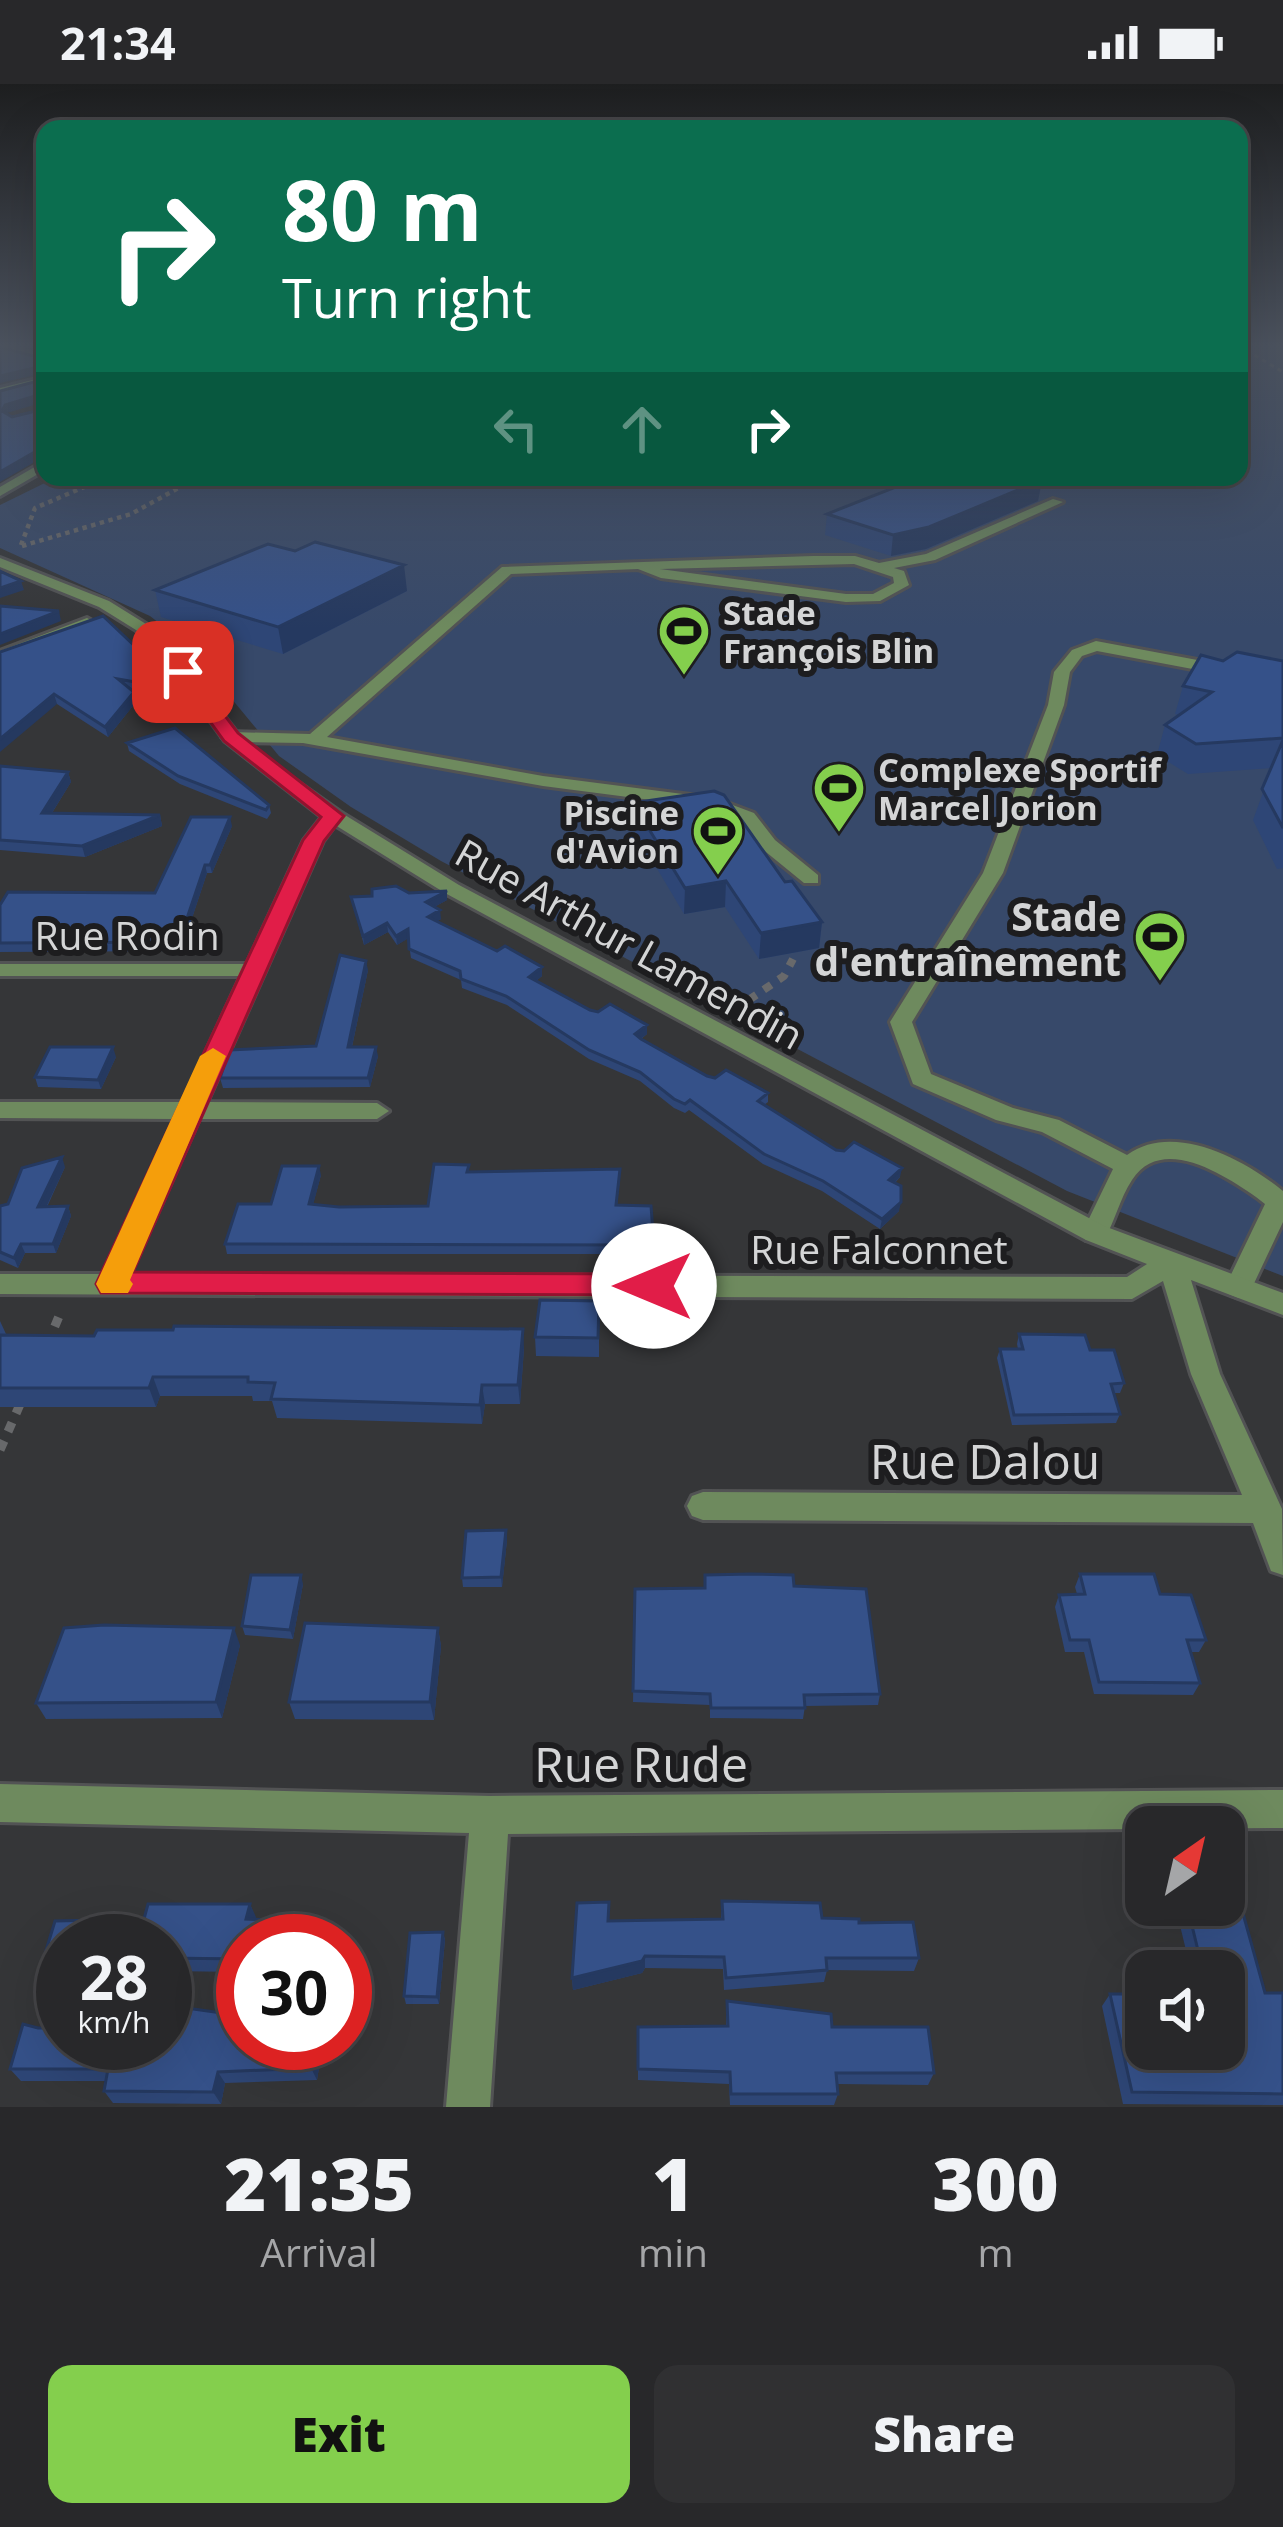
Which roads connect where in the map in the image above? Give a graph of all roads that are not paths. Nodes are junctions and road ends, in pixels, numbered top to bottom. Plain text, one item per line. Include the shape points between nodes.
1 (36, 470) edge
2 (0, 492) edge
3 (1057, 502) dead end
4 (767, 545) dead end
5 (813, 560) junction
6 (0, 562) edge
7 (640, 565) junction
8 (884, 566) junction
9 (117, 612) junction
10 (0, 656) edge
11 (1283, 680) edge
12 (231, 737) junction
13 (314, 740) junction
14 (333, 816) junction
15 (811, 879) dead end
16 (0, 970) edge
17 (253, 970) junction
18 (0, 1110) edge
19 (188, 1111) junction
20 (377, 1111) dead end
21 (1128, 1166) junction
22 (1281, 1203) edge
23 (1095, 1232) junction
24 (1173, 1260) junction
25 (0, 1284) edge
26 (112, 1284) junction
27 (1239, 1287) junction
28 (1283, 1304) edge
29 (704, 1506) dead end
30 (1266, 1509) junction
31 (1283, 1560) edge
32 (0, 1804) edge
33 (1283, 1809) edge
34 (490, 1815) junction
35 (468, 2107) edge

1 - 2 street
3 - 8 street via 930,557
4 - 5 street
5 - 7 street
5 - 8 street
6 - 9 street, Rue Arthur Lamendin
7 - 8 street via 861,599 902,585
7 - 13 street via 507,570
9 - 10 street
9 - 12 street, Rue Arthur Lamendin via 166,650
11 - 21 street via 1096,646 1077,653 1062,672 993,874 901,1022 921,1079 1050,1126
12 - 13 street
12 - 14 street, Rue Arthur Lamendin
13 - 15 street via 708,802 747,818
14 - 17 street
14 - 23 street, Rue Arthur Lamendin via 452,889
16 - 17 street, Rue Rodin
17 - 19 street
18 - 19 street
19 - 20 street
19 - 26 street
21 - 22 street via 1149,1152 1186,1153 1256,1180
21 - 23 street
22 - 27 street
23 - 24 street, Rue Arthur Lamendin
24 - 26 street, Rue Falconnet via 1132,1288
24 - 27 street, Rue Arthur Lamendin
24 - 30 street via 1179,1304
25 - 26 street, Rue Falconnet
27 - 28 street, Rue Arthur Lamendin
29 - 30 street, Rue Dalou
30 - 31 street
32 - 34 street, Rue Rude
33 - 34 street, Rue Rude
34 - 35 street

